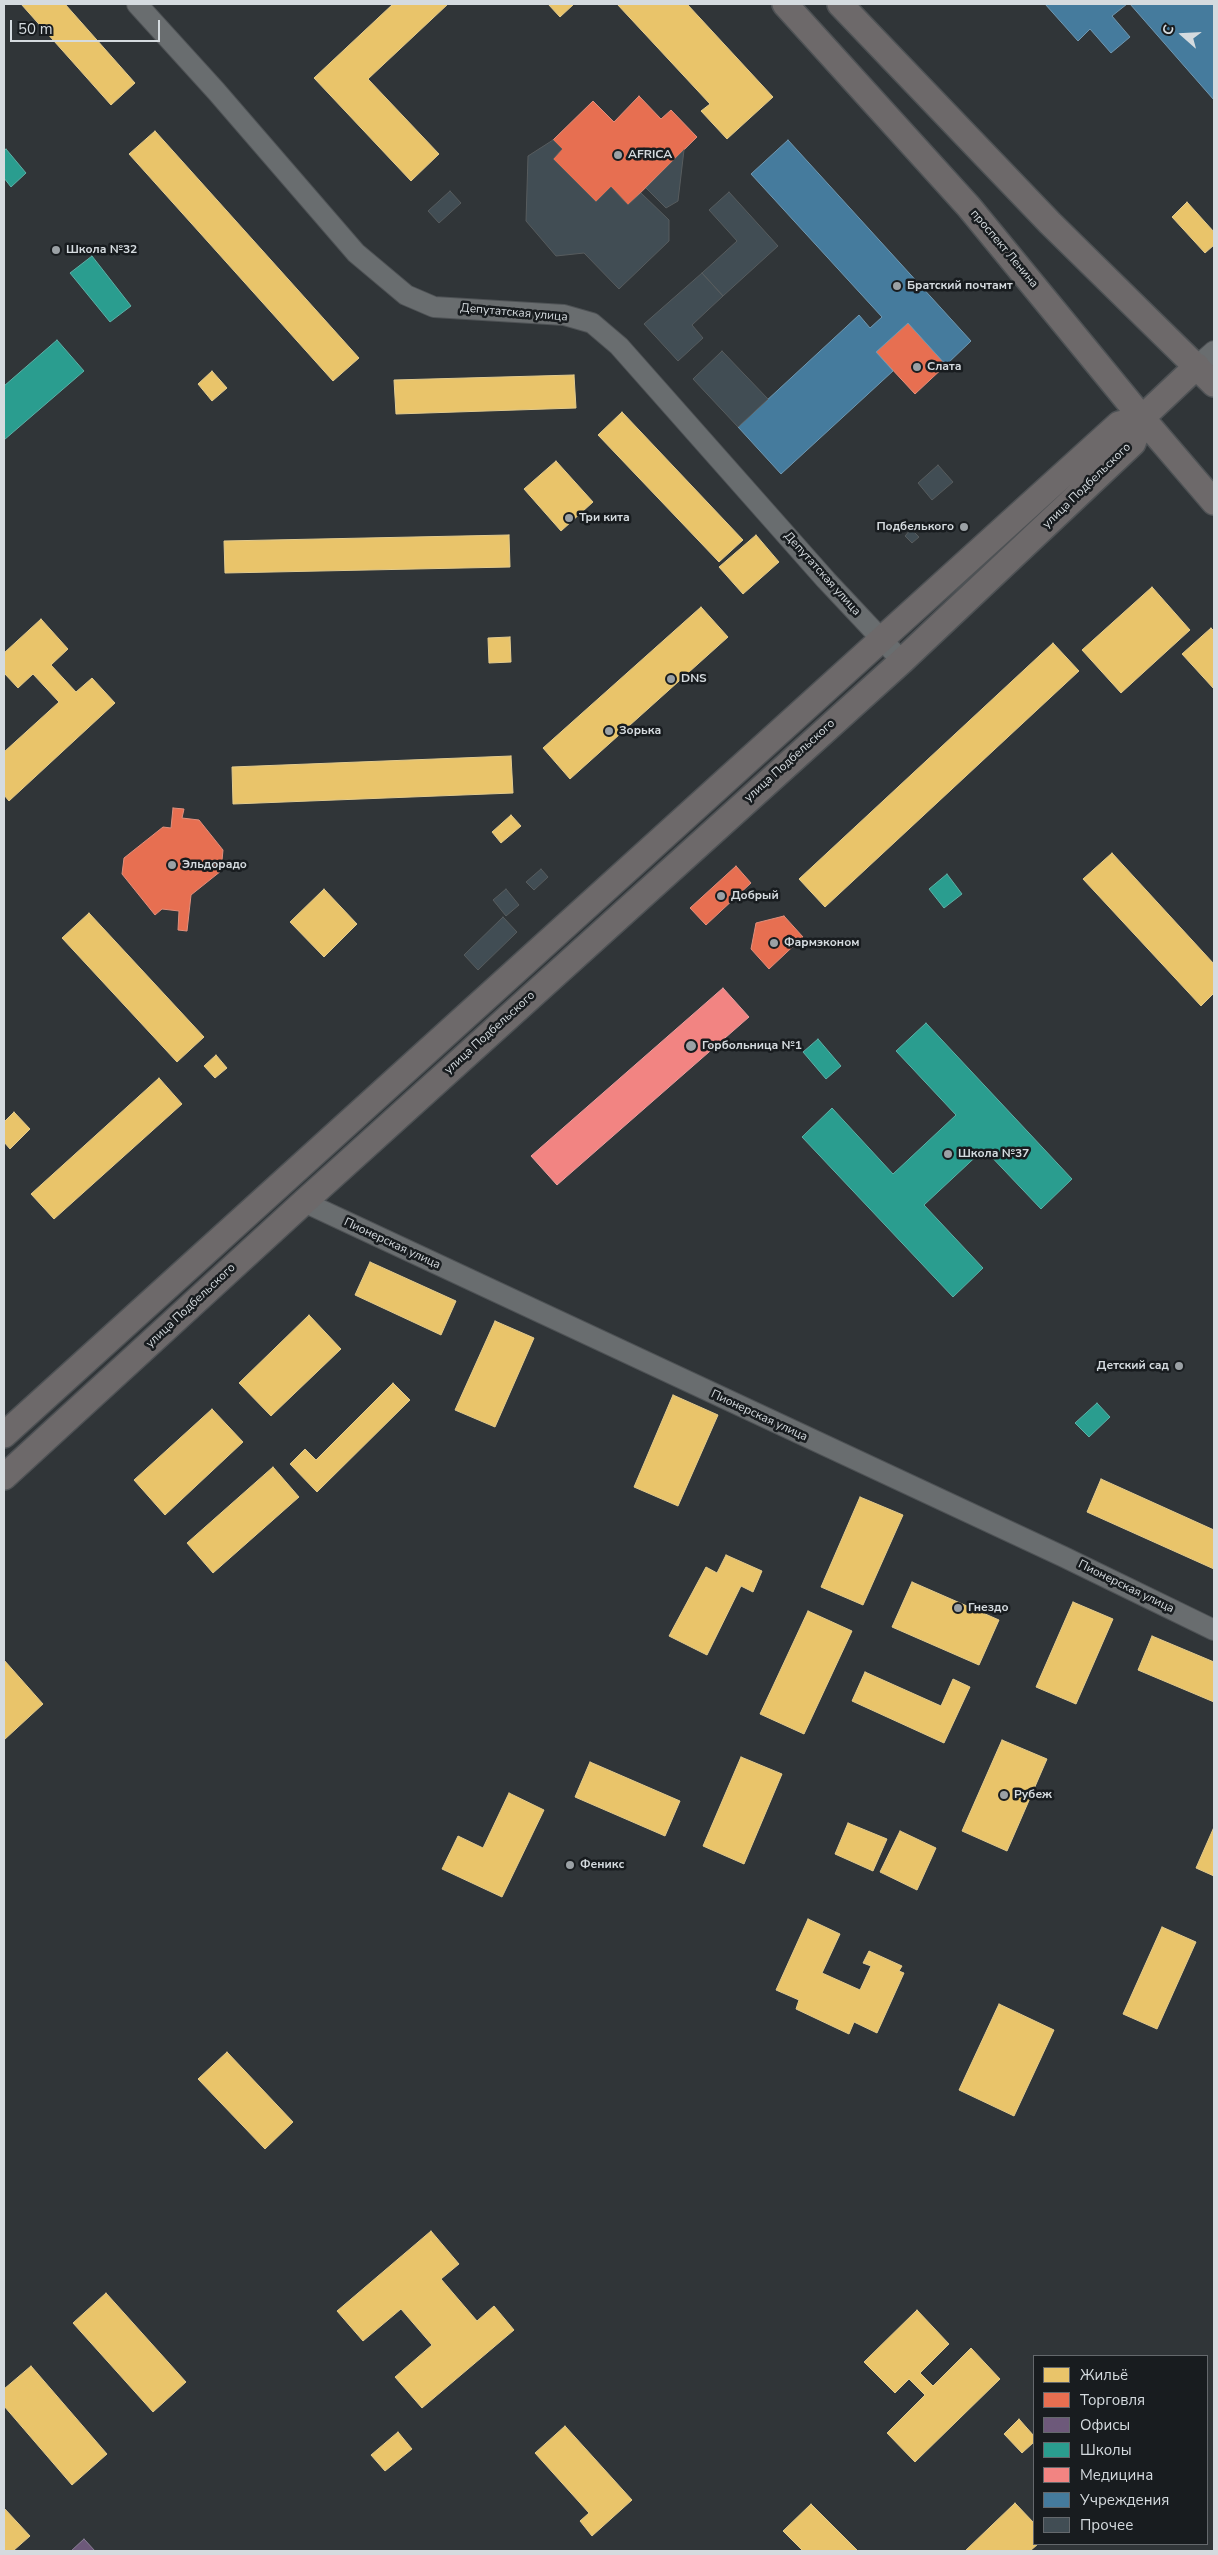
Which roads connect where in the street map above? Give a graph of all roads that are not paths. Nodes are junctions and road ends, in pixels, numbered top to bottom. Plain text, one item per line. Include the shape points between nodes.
1 (137, 4) edge
2 (785, 4) edge
3 (840, 4) edge
4 (1206, 358) edge
5 (1214, 384) edge
6 (1142, 418) junction
7 (1214, 502) edge
8 (882, 639) junction
9 (902, 661) junction
10 (304, 1202) junction
11 (142, 1311) junction
12 (162, 1332) junction
13 (4, 1435) edge
14 (4, 1477) edge
15 (1214, 1630) edge

1 - 8 street, Депутатская улица via 356,253 406,295 434,307 564,316 592,323 619,346
2 - 6 main road, проспект Ленина via 969,206
3 - 4 main road via 1050,223
4 - 5 main road
4 - 6 main road
6 - 7 main road, проспект Ленина
6 - 8 main road, улица Подбельского via 1119,424
6 - 9 main road, улица Подбельского via 1133,443
8 - 9 street, Депутатская улица
8 - 11 main road, улица Подбельского
9 - 10 main road, улица Подбельского
10 - 12 main road, улица Подбельского
10 - 15 street, Пионерская улица
11 - 12 main road
11 - 13 main road, улица Подбельского
12 - 14 main road, улица Подбельского

